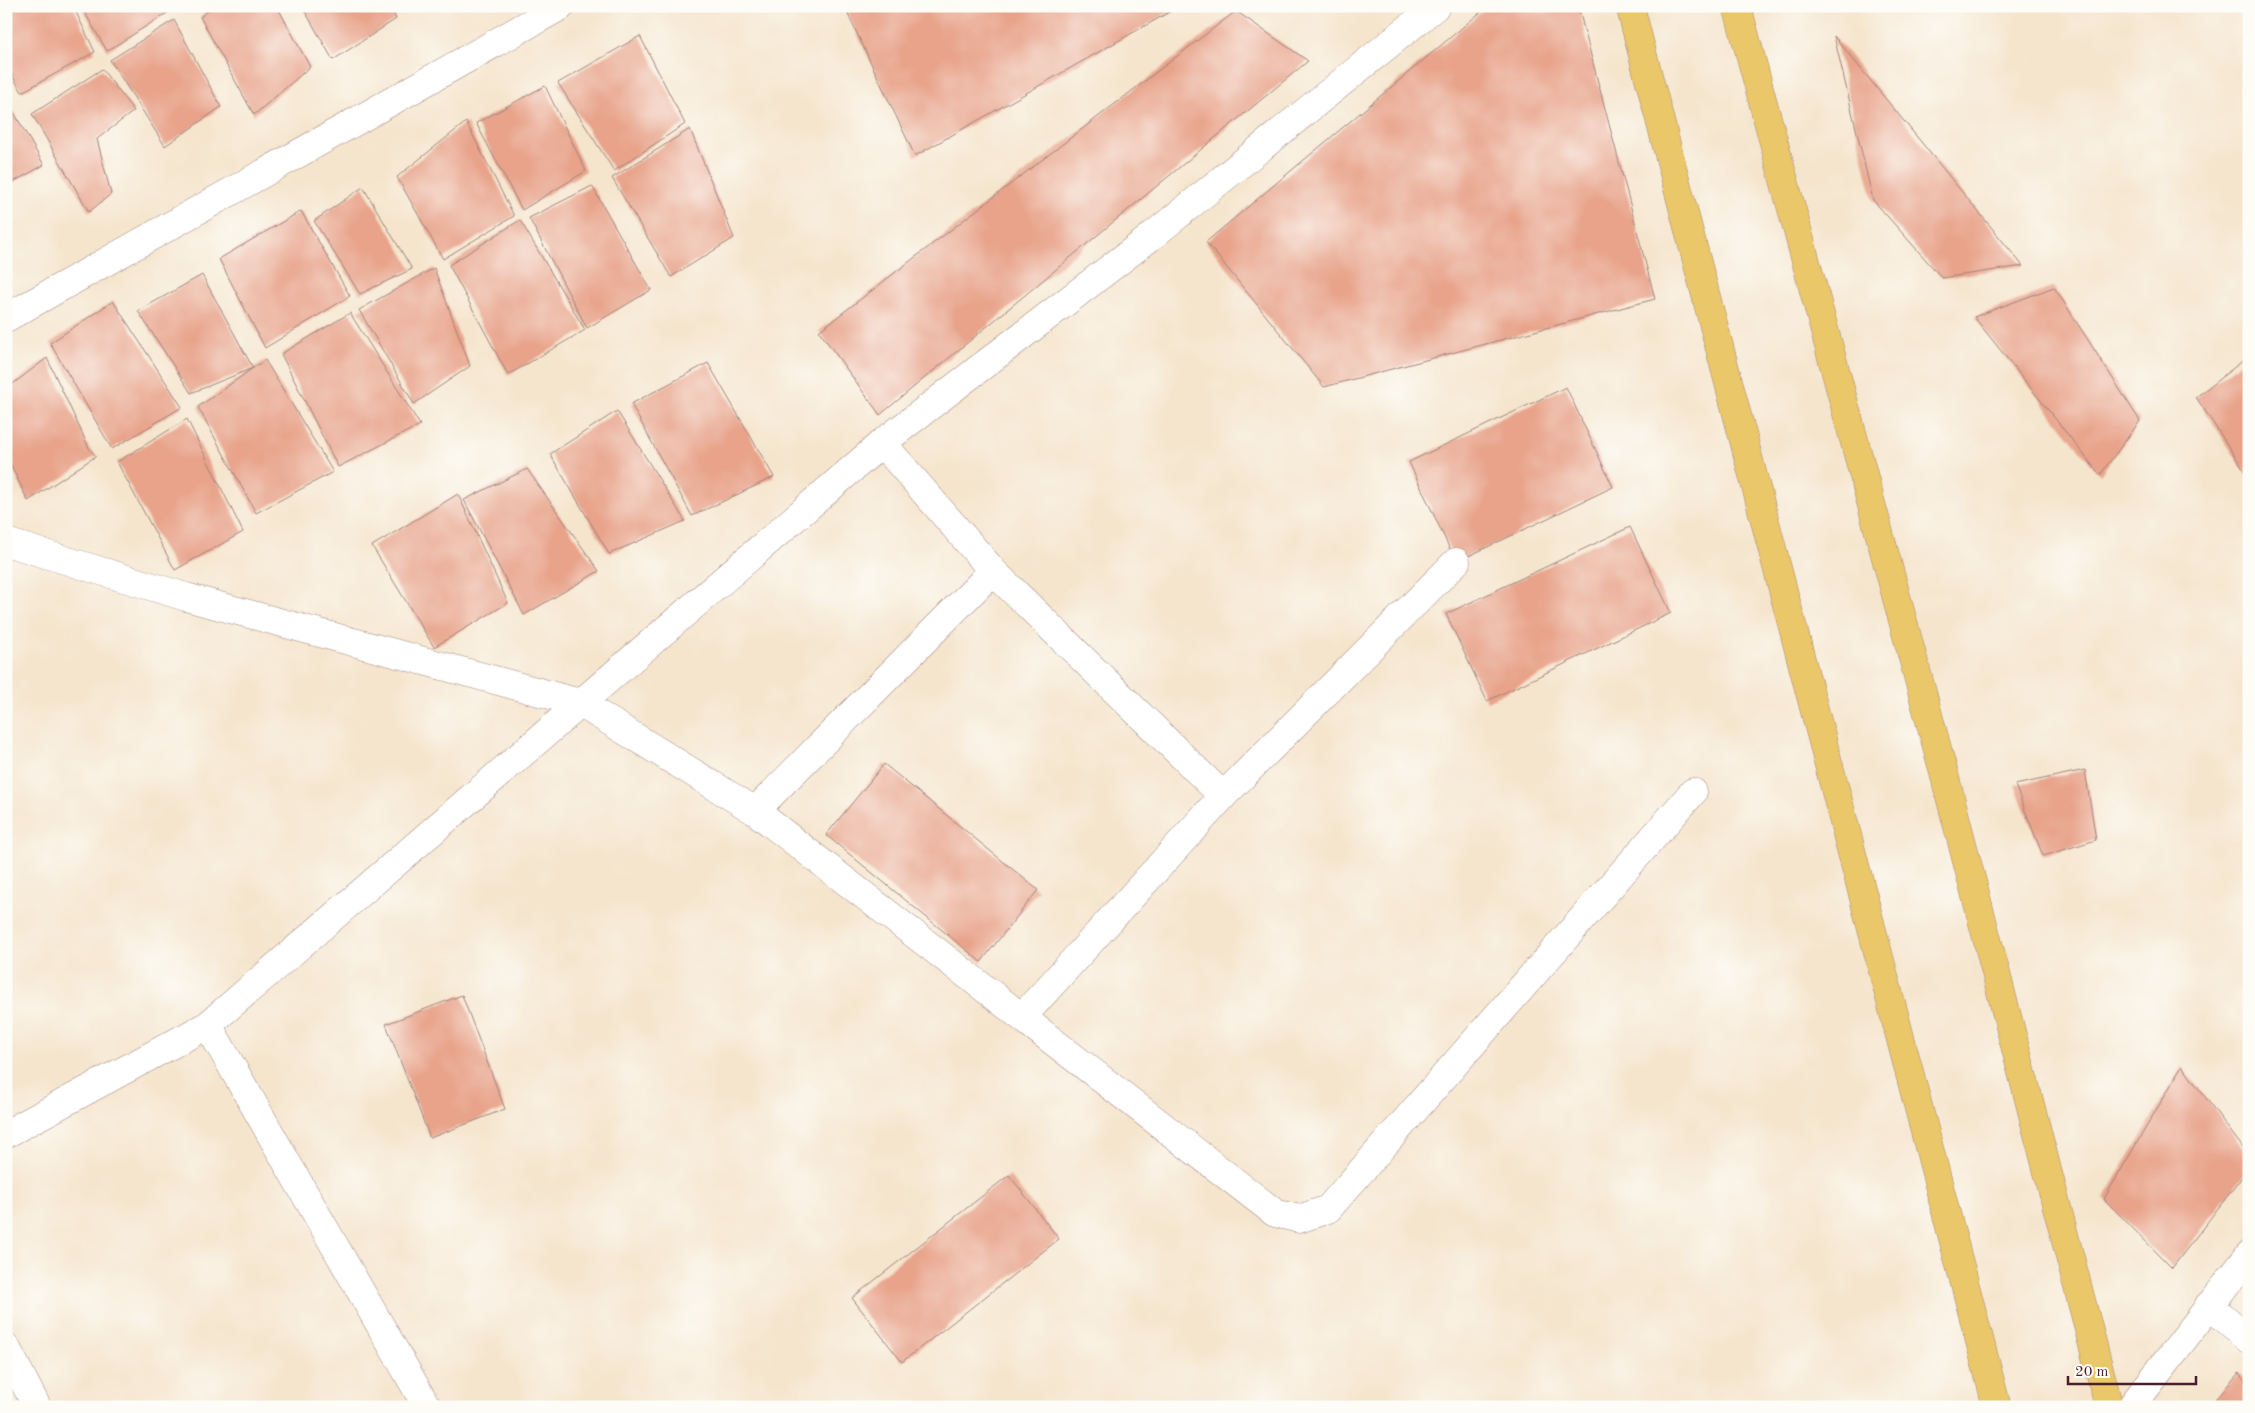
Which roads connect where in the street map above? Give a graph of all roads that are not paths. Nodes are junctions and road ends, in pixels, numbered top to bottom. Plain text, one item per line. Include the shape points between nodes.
1 (561, 6) edge
2 (1436, 6) edge
3 (1630, 6) edge
4 (1738, 6) edge
5 (6, 318) edge
6 (882, 443) junction
7 (6, 542) edge
8 (1456, 562) dead end
9 (993, 571) junction
10 (580, 703) junction
11 (1693, 792) dead end
12 (1223, 796) junction
13 (755, 811) junction
14 (1022, 1017) junction
15 (208, 1025) junction
16 (6, 1134) edge
17 (2249, 1255) edge
18 (2209, 1305) junction
19 (2249, 1339) edge
20 (6, 1347) edge
21 (37, 1407) edge
22 (427, 1407) edge
23 (1997, 1407) edge
24 (2109, 1407) edge
25 (2131, 1407) edge

1 - 5 street
2 - 6 street via 1152,236
3 - 23 main road
4 - 24 main road via 1942,766
6 - 9 street
6 - 10 street
7 - 10 street via 186,597
8 - 12 street
9 - 12 street
9 - 13 street
10 - 13 street
10 - 15 street
11 - 14 street via 1328,1209 1299,1219 1275,1213
12 - 14 street
13 - 14 street
15 - 16 street
15 - 22 street
17 - 18 street
18 - 19 street
18 - 25 street
20 - 21 street

